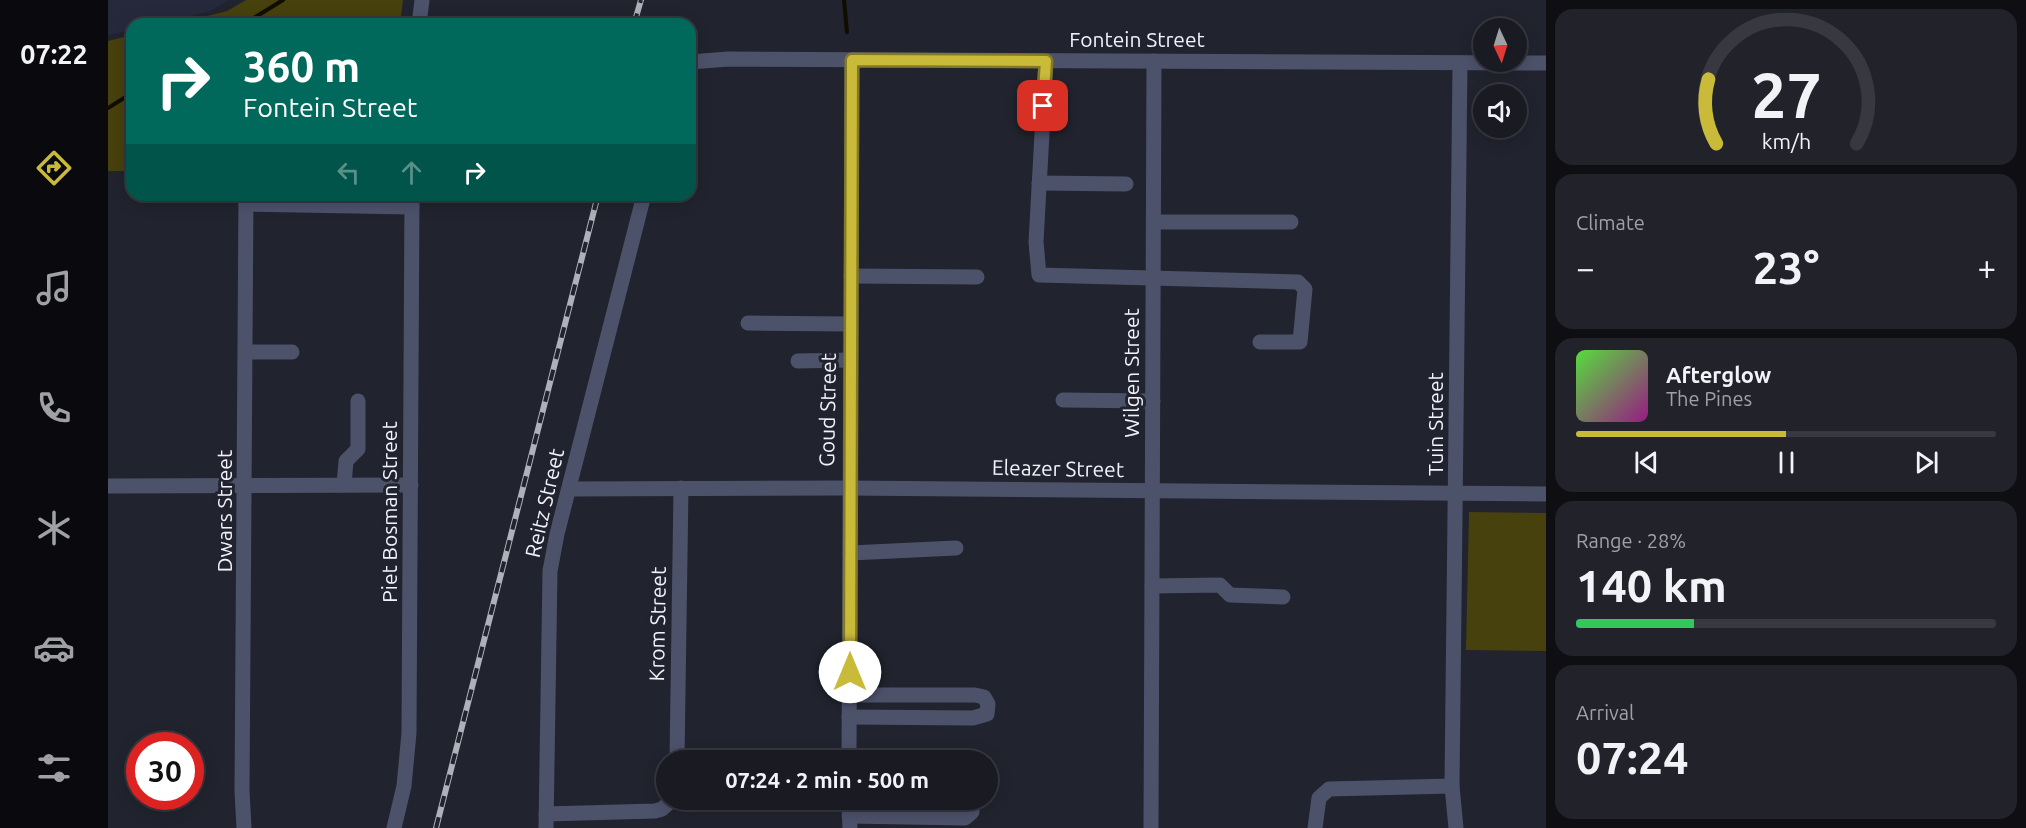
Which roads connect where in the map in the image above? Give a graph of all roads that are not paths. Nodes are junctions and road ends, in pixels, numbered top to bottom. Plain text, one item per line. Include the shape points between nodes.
1 (422, 0) edge
2 (420, 18) edge
3 (852, 60) junction
4 (1046, 61) junction
5 (1154, 61) junction
6 (696, 62) edge
7 (1460, 63) junction
8 (1546, 63) edge
9 (1039, 183) junction
10 (1126, 184) dead end
11 (246, 201) edge
12 (412, 201) edge
13 (642, 201) edge
14 (1154, 222) junction
15 (1291, 222) dead end
16 (850, 276) junction
17 (977, 278) dead end
18 (1153, 279) junction
19 (748, 323) dead end
20 (850, 324) junction
21 (1260, 342) dead end
22 (252, 352) junction
23 (292, 352) dead end
24 (850, 360) junction
25 (798, 361) dead end
26 (1063, 400) dead end
27 (358, 401) dead end
28 (1153, 401) junction
29 (344, 485) junction
30 (411, 485) junction
31 (108, 486) edge
32 (246, 486) junction
33 (681, 488) junction
34 (848, 488) junction
35 (569, 489) junction
36 (1153, 491) junction
37 (1456, 492) junction
38 (1546, 494) edge
39 (957, 548) dead end
40 (850, 553) junction
41 (1152, 586) junction
42 (1283, 597) dead end
43 (849, 695) junction
44 (849, 717) junction
45 (677, 750) edge
46 (849, 750) edge
47 (1452, 786) junction
48 (658, 810) edge
49 (972, 810) edge
50 (546, 821) edge
51 (850, 822) edge
52 (244, 828) edge
53 (394, 828) edge
54 (1150, 828) edge
55 (1315, 828) edge
56 (1456, 828) edge

1 - 2 street
3 - 4 street, Fontein Street
3 - 6 street, Fontein Street
3 - 16 street, Goud Street
4 - 5 street, Fontein Street
4 - 9 street
5 - 7 street, Fontein Street
5 - 14 street, Wilgen Street
7 - 8 street, Fontein Street
7 - 37 street, Tuin Street
9 - 10 street
9 - 18 street via 1039,275
11 - 22 street, Dwars Street
12 - 30 street, Piet Bosman Street
13 - 35 street, Reitz Street
14 - 15 street
14 - 18 street, Wilgen Street
16 - 17 street
16 - 20 street, Goud Street
18 - 21 street via 1298,282 1305,289 1300,342
18 - 28 street, Wilgen Street
19 - 20 street
20 - 24 street, Goud Street
22 - 23 street
22 - 32 street, Dwars Street
24 - 25 street
24 - 34 street, Goud Street
26 - 28 street
27 - 29 street via 358,449 346,461
28 - 36 street, Wilgen Street
29 - 30 street
29 - 32 street
30 - 53 street, Piet Bosman Street via 409,733 404,786
31 - 32 street
32 - 52 street, Dwars Street
33 - 34 street, Eleazer Street
33 - 35 street, Eleazer Street
33 - 45 street, Krom Street
34 - 36 street, Eleazer Street
34 - 40 street, Goud Street
35 - 50 street, Reitz Street via 548,590
36 - 37 street, Eleazer Street
36 - 41 street, Wilgen Street
37 - 38 street, Eleazer Street
37 - 47 street, Tuin Street
39 - 40 street
40 - 43 street, Goud Street
41 - 42 street via 1220,585 1230,595
41 - 54 street, Wilgen Street
43 - 44 street, Goud Street
43 - 44 street via 975,694 984,697 988,704 987,714 973,718
44 - 46 street, Goud Street
47 - 55 street via 1329,789 1319,798
47 - 56 street, Tuin Street
48 - 50 street
49 - 51 street via 965,818

